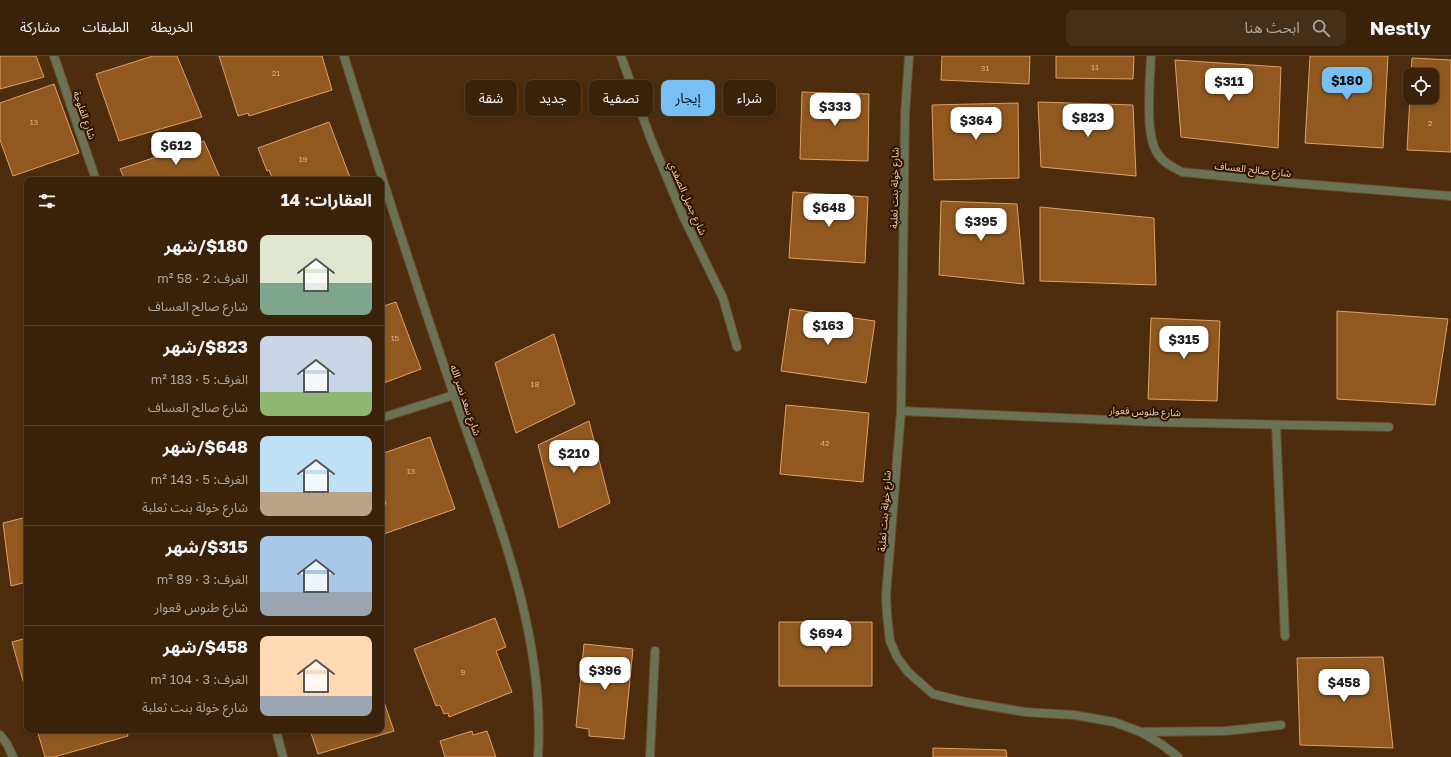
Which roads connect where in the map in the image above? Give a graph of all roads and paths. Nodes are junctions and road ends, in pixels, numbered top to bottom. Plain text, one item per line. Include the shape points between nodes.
1 (54, 56) edge
2 (344, 56) edge
3 (621, 56) edge
4 (909, 56) edge
5 (1151, 56) edge
6 (95, 177) edge
7 (382, 177) edge
8 (384, 184) edge
9 (1451, 196) edge
10 (737, 347) dead end
11 (454, 395) junction
12 (901, 411) junction
13 (384, 417) edge
14 (1276, 425) junction
15 (1389, 427) dead end
16 (1286, 636) dead end
17 (655, 651) dead end
18 (1281, 725) dead end
19 (1141, 732) junction
20 (277, 733) edge
21 (0, 734) edge
22 (13, 757) edge
23 (282, 757) edge
24 (538, 757) edge
25 (650, 757) edge
26 (1178, 757) edge

1 - 6 street, شارع الفلوجة
2 - 7 street, شارع سعد نصر الله
3 - 10 street, شارع جميل الصفدي via 650,137 723,298
4 - 12 street, شارع خولة بنت ثعلبة via 905,114
5 - 9 street, شارع صالح العساف via 1152,140 1162,160 1182,172
8 - 11 street, شارع سعد نصر الله
11 - 13 street
11 - 24 street, شارع سعد نصر الله via 510,560 524,612 536,682
12 - 14 street, شارع طنوس قعوار
12 - 19 street, شارع خولة بنت ثعلبة via 886,596 890,641 908,672 933,694 1025,712 1074,715 1114,722
14 - 15 street, شارع طنوس قعوار
14 - 16 street
17 - 25 street
18 - 19 street via 1226,731
19 - 26 street, شارع خولة بنت ثعلبة
20 - 23 street
21 - 22 street

